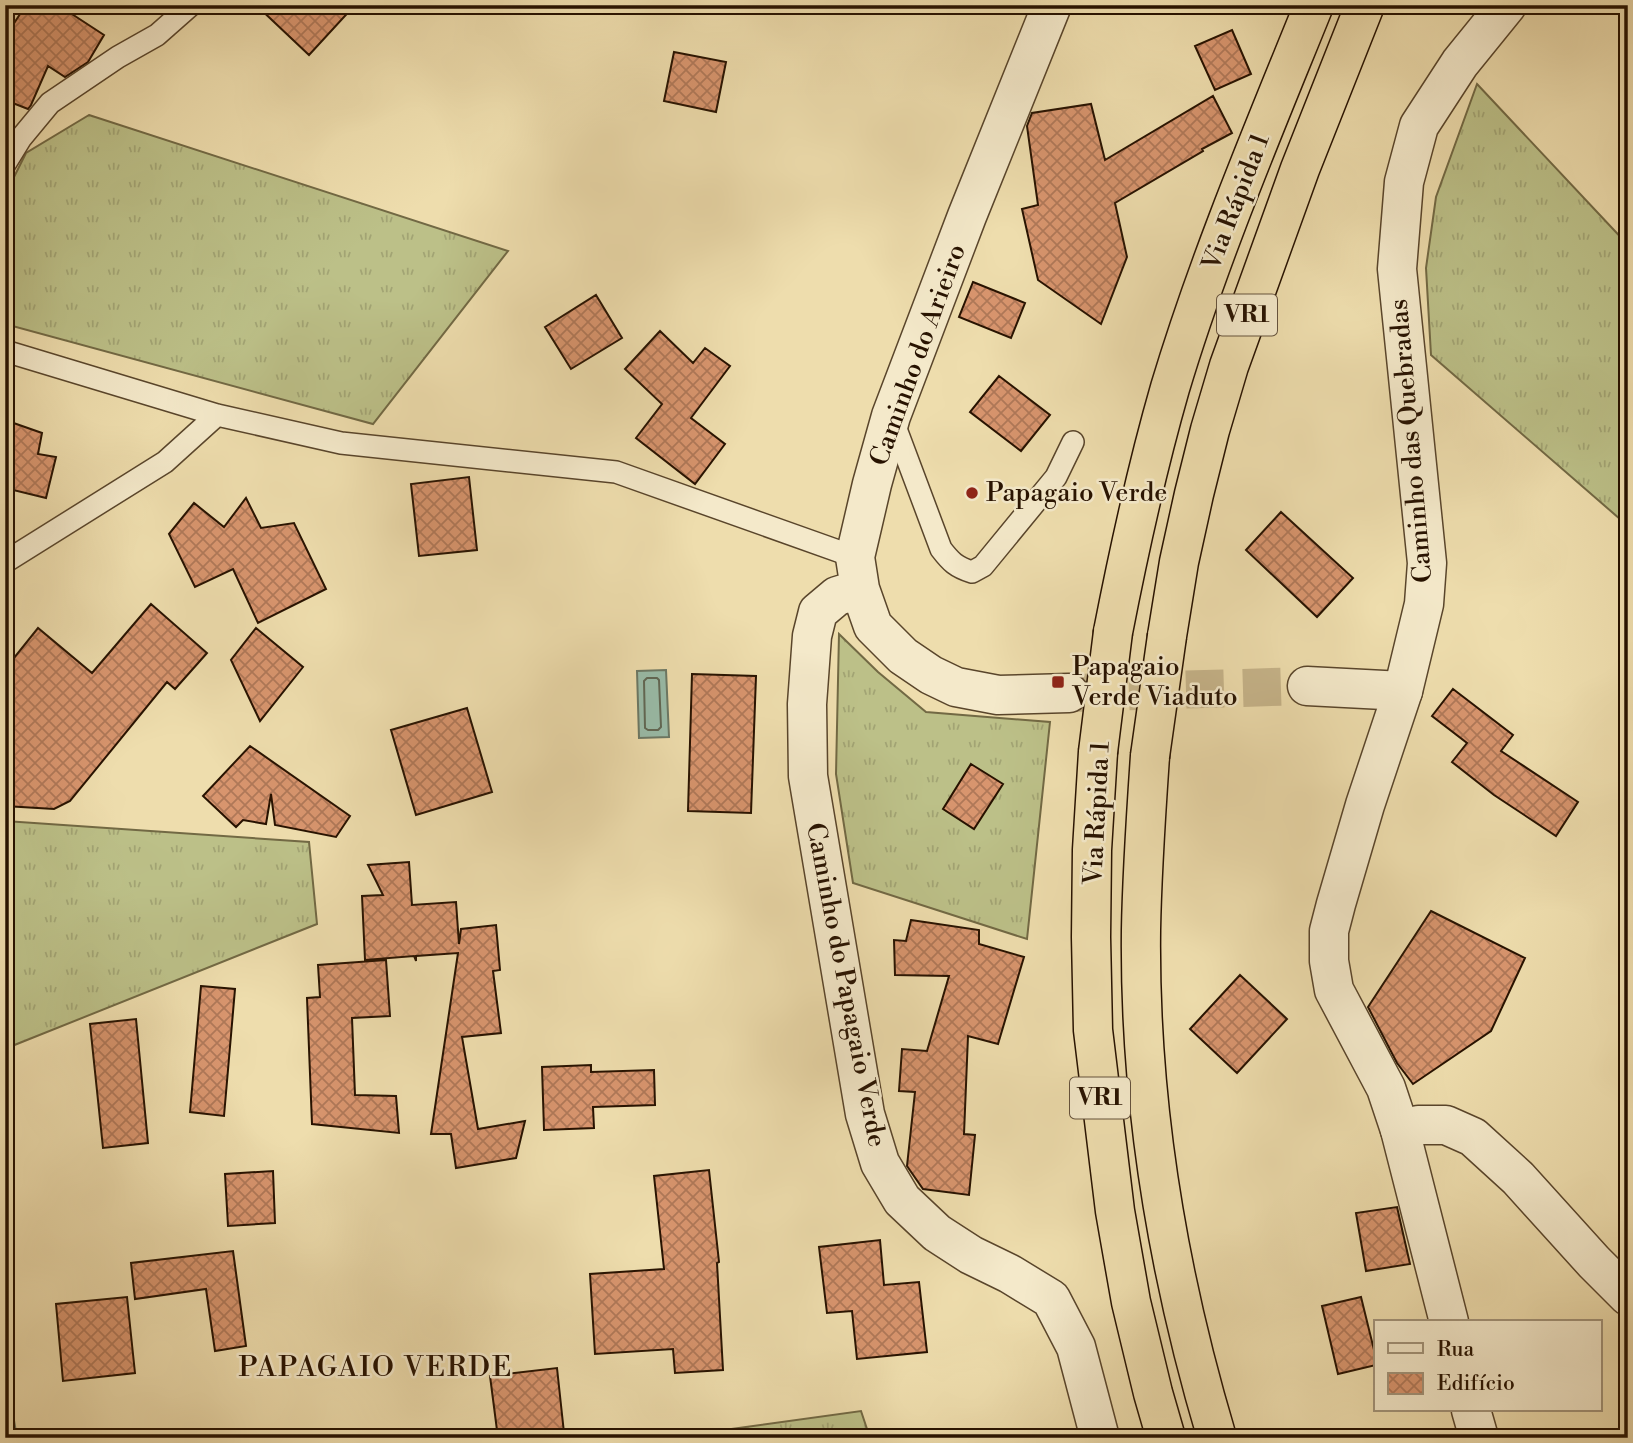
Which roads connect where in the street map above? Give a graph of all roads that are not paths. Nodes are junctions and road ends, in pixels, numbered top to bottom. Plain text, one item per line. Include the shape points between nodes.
1 (191, 5) edge
2 (1052, 5) edge
3 (1314, 5) edge
4 (1365, 5) edge
5 (1507, 5) edge
6 (5, 164) edge
7 (5, 351) edge
8 (217, 415) junction
9 (891, 416) junction
10 (1073, 442) dead end
11 (5, 562) edge
12 (858, 573) junction
13 (1307, 687) tunnel mouth
14 (1403, 691) junction
15 (1069, 693) tunnel mouth
16 (1400, 1130) junction
17 (1628, 1296) edge
18 (1448, 1320) edge
19 (1472, 1412) edge
20 (1100, 1438) edge
21 (1166, 1438) edge
22 (1217, 1438) edge
23 (1479, 1438) edge

1 - 6 lane via 157,35 50,103
2 - 9 street, Caminho do Arieiro
3 - 21 highway, Via Rápida 1 / VR1, bridge via 1220,242 1170,390 1131,540 1113,632 1098,752 1092,849 1093,1031 1117,1224 1131,1302
4 - 22 highway, Via Rápida 1 / VR1, bridge via 1300,169 1210,430 1179,562 1150,756 1141,933 1150,1110 1179,1294
5 - 14 street, Caminho das Quebradas via 1460,63 1419,126 1404,183 1396,269 1427,563 1424,604
7 - 8 lane
8 - 11 lane via 165,462
8 - 12 lane via 341,443 616,472
9 - 10 lane via 941,549 951,563 972,572 983,566 1056,477
9 - 12 street, Caminho do Arieiro via 872,484
12 - 15 street via 873,626 931,675 956,687 998,695
12 - 20 street, Caminho do Papagaio Verde via 818,612 807,704 808,776 865,1114 880,1163 902,1200 937,1233 1051,1299 1076,1347
13 - 14 street
14 - 16 street, Caminho das Quebradas via 1329,931 1334,990 1386,1088
16 - 17 street via 1446,1125 1473,1137 1518,1178
16 - 18 street, Caminho das Quebradas
19 - 23 street

